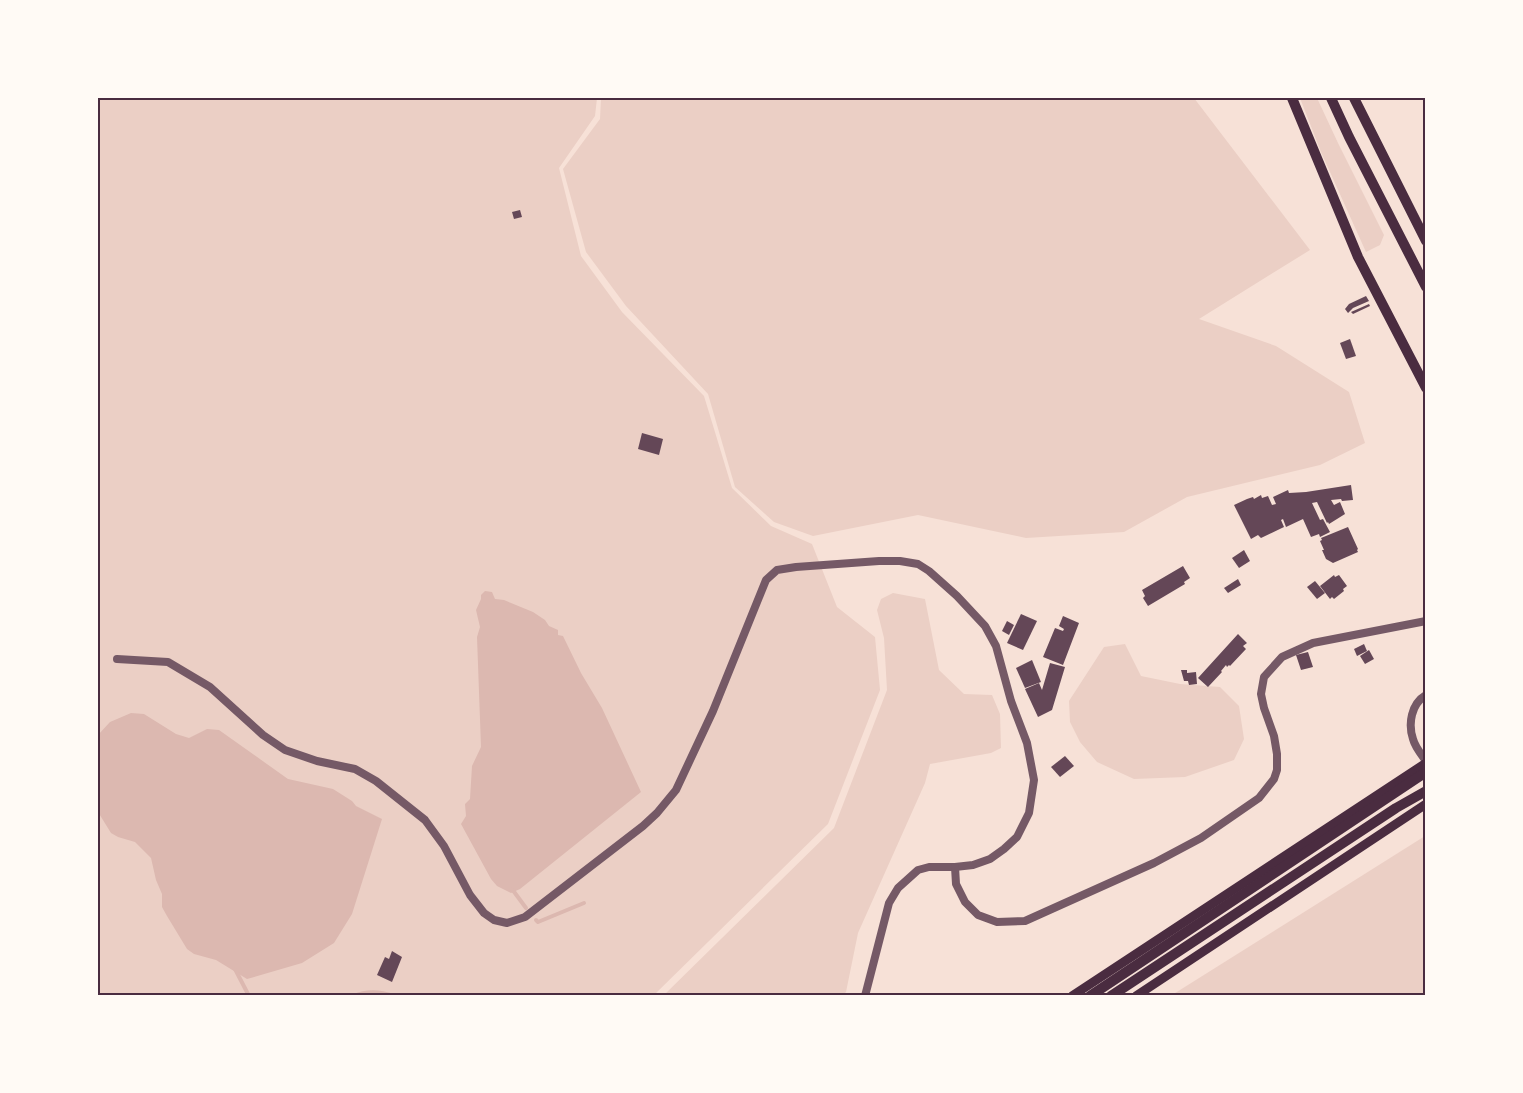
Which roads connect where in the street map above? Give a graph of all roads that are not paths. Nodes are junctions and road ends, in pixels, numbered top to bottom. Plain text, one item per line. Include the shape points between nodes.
1 (1292, 98) edge
2 (1331, 98) edge
3 (1354, 98) edge
4 (1425, 241) edge
5 (1425, 287) edge
6 (1425, 388) edge
7 (1425, 621) edge
8 (117, 659) dead end
9 (1425, 695) edge
10 (1425, 762) edge
11 (1425, 772) edge
12 (1425, 791) edge
13 (1425, 804) edge
14 (955, 867) junction
15 (865, 996) edge
16 (1072, 996) edge
17 (1090, 996) edge
18 (1111, 996) edge
19 (1136, 996) edge

1 - 6 highway via 1358,257
2 - 5 highway
3 - 4 highway
7 - 14 street via 1313,643 1282,657 1264,677 1260,694 1275,736 1274,779 1259,798 1201,838 1154,863 1024,921 997,922 978,915 965,902 956,884
8 - 14 street via 168,662 210,687 285,750 355,769 376,781 425,820 484,913 507,923 525,917 643,826 676,790 766,580 777,570 900,561 918,564 957,596 985,626 996,646 1027,743 1034,780 1029,813 1017,837 990,859
9 - 10 street via 1411,713 1411,726 1413,741
10 - 16 main road
11 - 17 highway
12 - 18 highway
13 - 19 main road
14 - 15 street via 918,870 898,888 888,903

